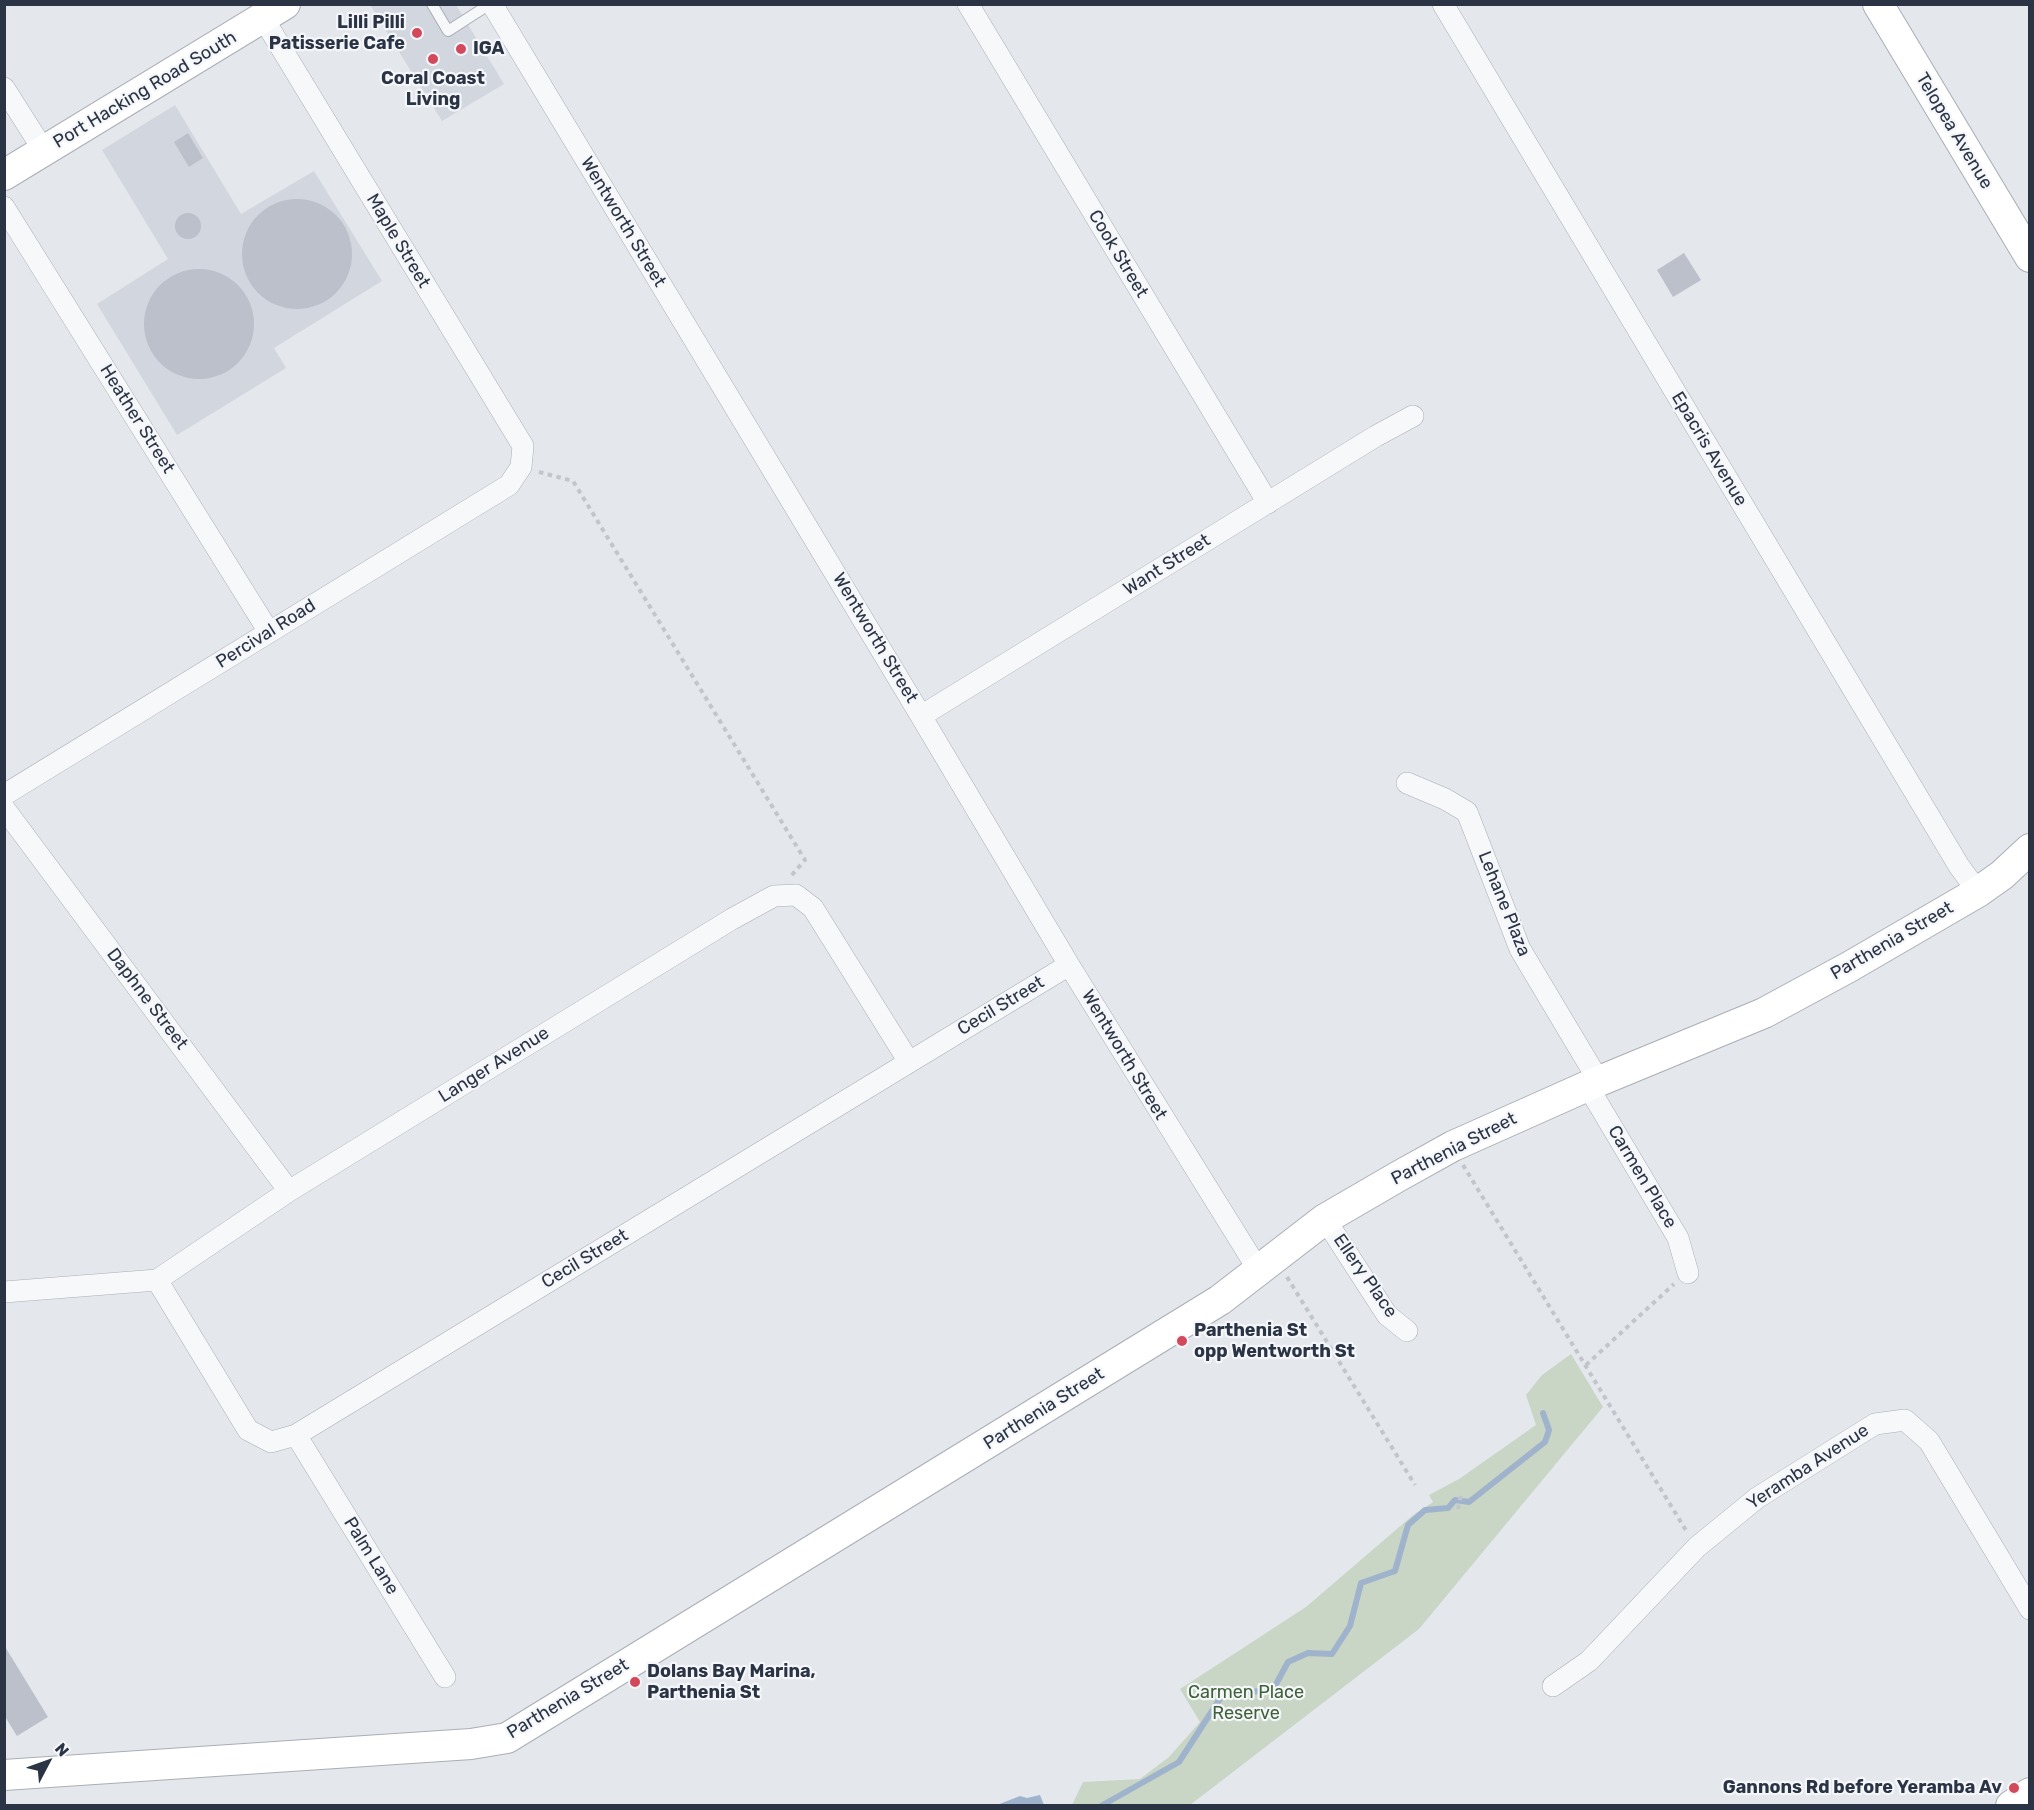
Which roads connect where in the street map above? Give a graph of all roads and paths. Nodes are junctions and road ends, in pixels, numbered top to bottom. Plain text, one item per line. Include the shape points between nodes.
1 (432, 4) edge
2 (491, 4) edge
3 (968, 4) edge
4 (1443, 4) edge
5 (1878, 4) edge
6 (274, 11) edge
7 (4, 88) edge
8 (44, 151) junction
9 (4, 175) edge
10 (4, 207) edge
11 (2030, 257) edge
12 (1413, 416) dead end
13 (521, 467) junction
14 (1268, 503) junction
15 (269, 632) junction
16 (921, 716) junction
17 (1407, 783) dead end
18 (4, 795) edge
19 (4, 808) edge
20 (2028, 852) edge
21 (1978, 892) junction
22 (774, 896) junction
23 (1069, 965) junction
24 (909, 1062) junction
25 (1592, 1084) junction
26 (1453, 1146) junction
27 (289, 1191) junction
28 (1325, 1219) junction
29 (1267, 1265) junction
30 (1688, 1273) joint
31 (158, 1280) junction
32 (4, 1292) edge
33 (1407, 1331) dead end
34 (1586, 1365) junction
35 (296, 1435) junction
36 (1415, 1485) dead end
37 (1461, 1495) dead end
38 (1458, 1509) dead end
39 (1697, 1547) junction
40 (2030, 1609) edge
41 (445, 1677) dead end
42 (1553, 1686) dead end
43 (4, 1774) edge
44 (2030, 1793) edge
45 (2011, 1806) edge

1 - 2 lane via 448,31
2 - 16 street, Wentworth Street
3 - 14 street, Cook Street
4 - 21 street, Epacris Avenue
5 - 11 street, Telopea Avenue
6 - 8 street, Port Hacking Road South
6 - 13 street, Maple Street via 523,446
7 - 8 street
8 - 9 street, Port Hacking Road South
10 - 15 street, Heather Street
12 - 14 street, Want Street
13 - 15 street, Percival Road via 509,485
13 - 22 path via 573,481 805,860
14 - 16 street, Want Street
15 - 18 street, Percival Road
16 - 23 street, Wentworth Street
17 - 25 street, Lehane Plaza via 1467,812 1520,949 1594,1073
19 - 27 street, Daphne Street
20 - 21 street, Parthenia Street
21 - 25 street, Parthenia Street via 1764,1013
22 - 24 street via 796,896 813,908
22 - 27 street, Langer Avenue
23 - 24 street, Cecil Street
23 - 29 street, Wentworth Street
24 - 35 street, Cecil Street
25 - 26 street, Parthenia Street
25 - 30 street, Carmen Place via 1593,1095 1678,1238
26 - 28 street, Parthenia Street
26 - 34 path
27 - 31 street, Langer Avenue
28 - 29 street, Parthenia Street
28 - 33 street, Ellery Place via 1387,1315
29 - 36 path
29 - 43 street, Parthenia Street via 1220,1300 507,1738 471,1744
30 - 34 path
31 - 32 street, Langer Avenue
31 - 35 street, Cecil Street via 248,1430 271,1442
34 - 39 path
35 - 41 street, Palm Lane
37 - 38 path
39 - 40 street, Yeramba Avenue via 1757,1498 1875,1424 1905,1420 1929,1441
39 - 42 street, Yeramba Avenue via 1589,1661
44 - 45 street

